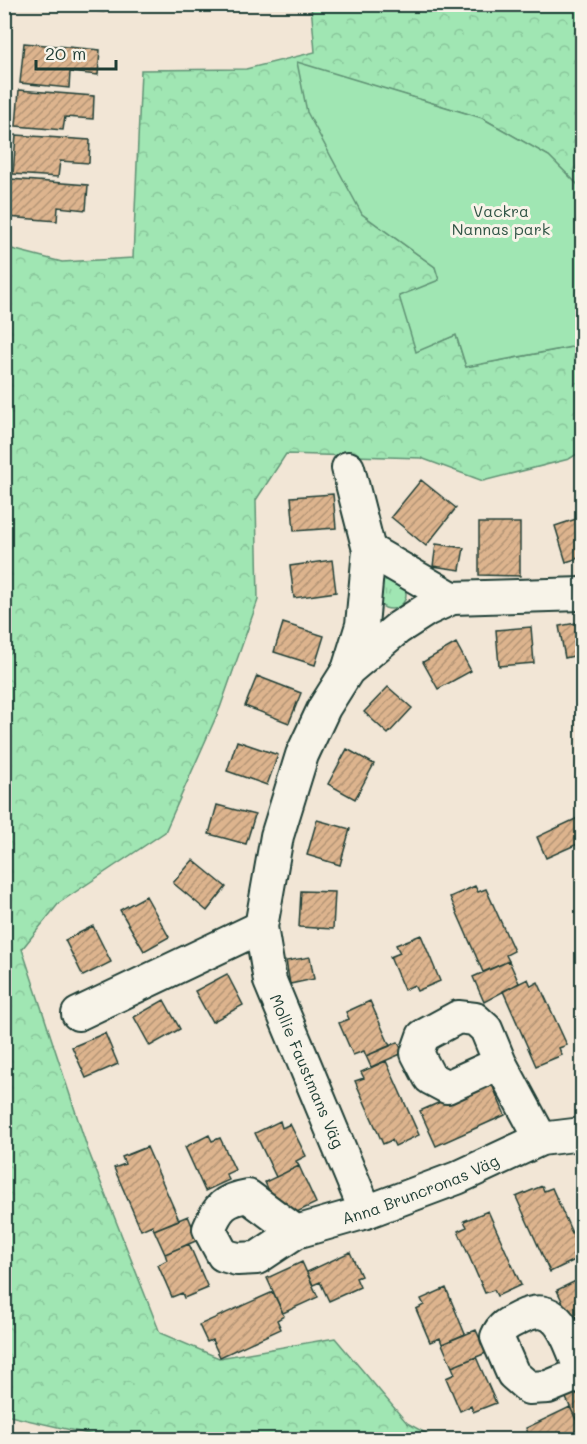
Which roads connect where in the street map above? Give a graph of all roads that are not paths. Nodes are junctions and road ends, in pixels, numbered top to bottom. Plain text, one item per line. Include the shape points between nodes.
1 (348, 468) dead end
2 (369, 550) junction
3 (582, 594) edge
4 (452, 598) junction
5 (348, 670) junction
6 (261, 927) junction
7 (78, 1014) dead end
8 (500, 1063) dead end
9 (582, 1134) edge
10 (541, 1139) junction
11 (366, 1212) junction
12 (296, 1232) dead end

1 - 2 street, Mollie Faustmans Väg
2 - 4 street
2 - 5 street, Mollie Faustmans Väg via 362,625
3 - 4 street, Mollie Faustmans Väg
4 - 5 street, Mollie Faustmans Väg via 398,628
5 - 6 street, Mollie Faustmans Väg via 324,708 302,755 277,836
6 - 7 street
6 - 11 street, Mollie Faustmans Väg via 270,981
8 - 10 street
9 - 10 street, Anna Bruncronas Väg
10 - 11 street, Anna Bruncronas Väg via 457,1178
11 - 12 street, Anna Bruncronas Väg

